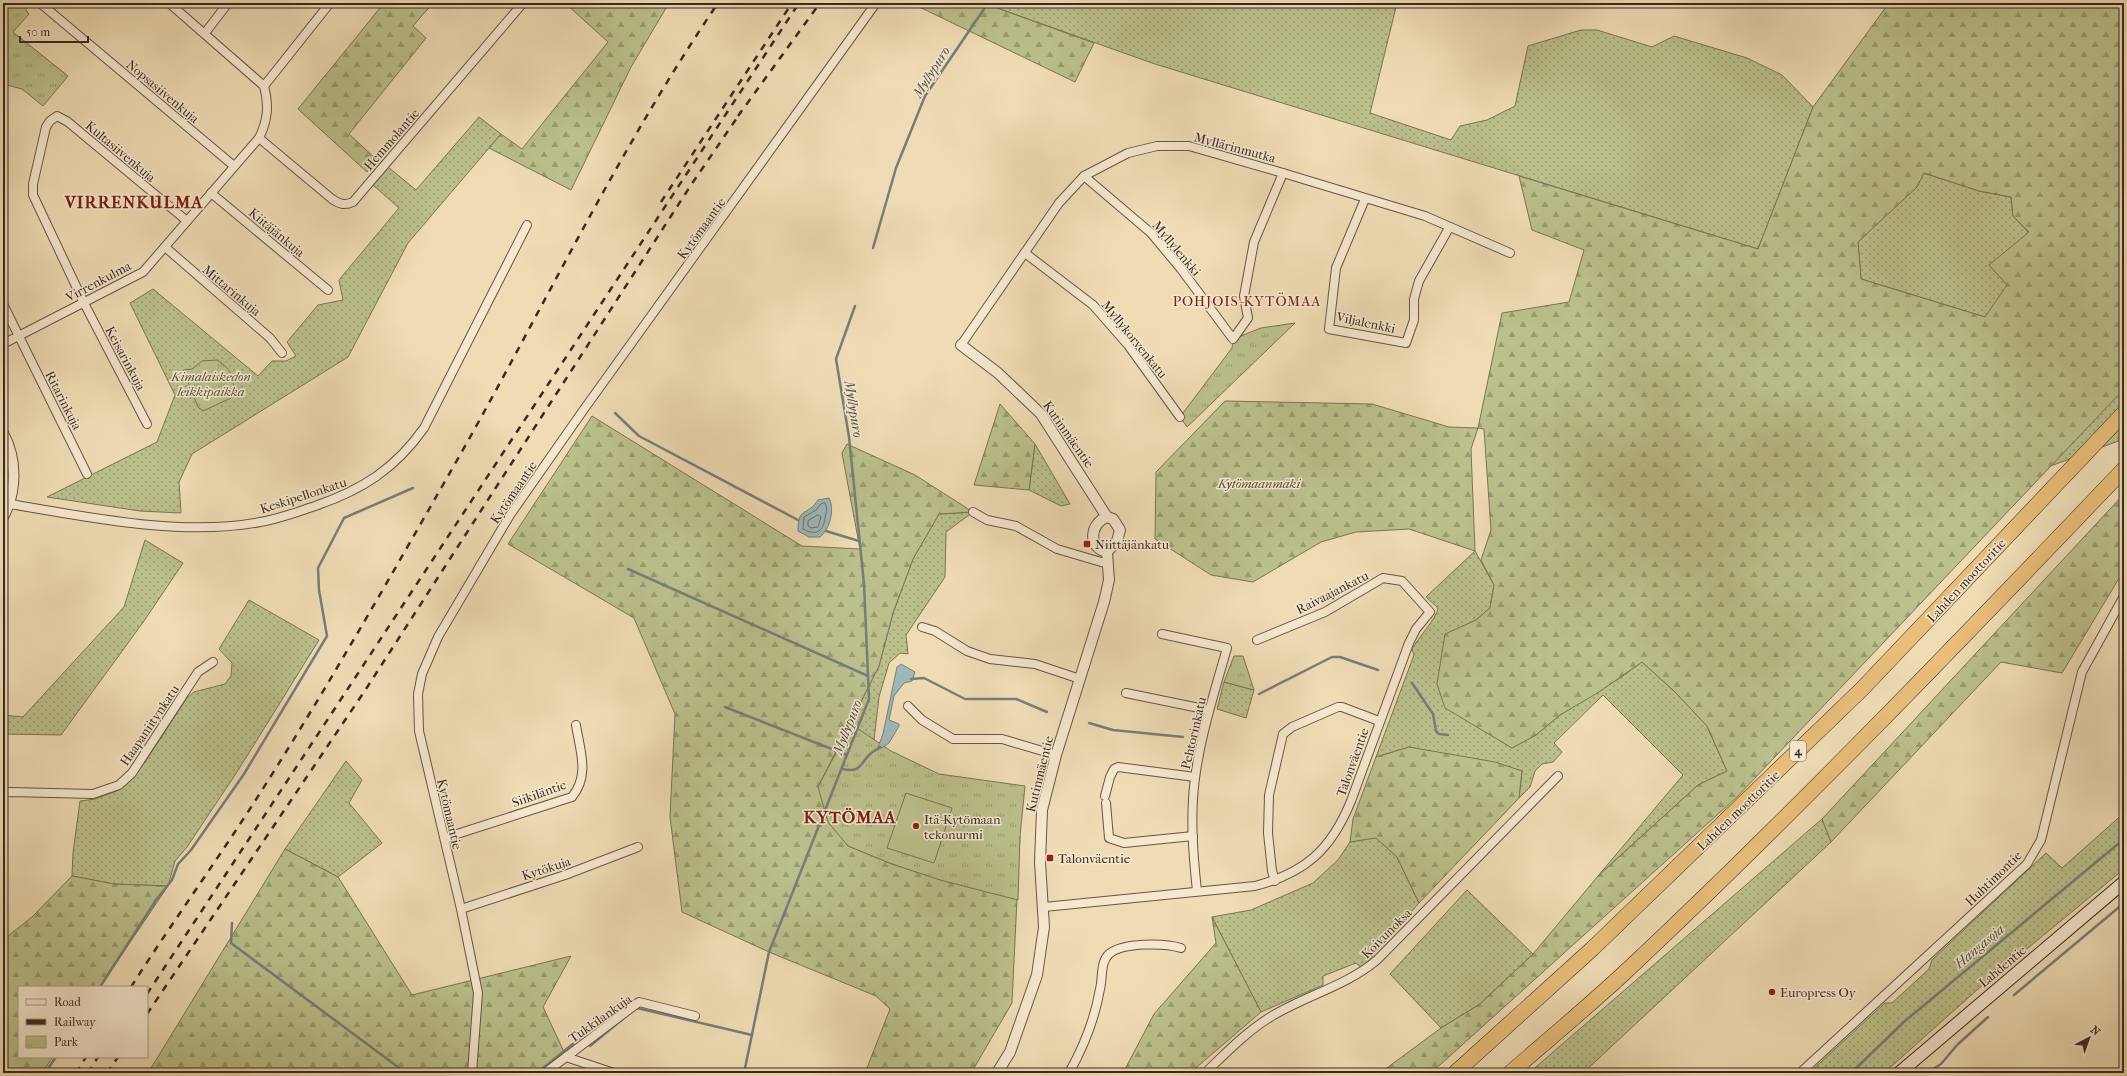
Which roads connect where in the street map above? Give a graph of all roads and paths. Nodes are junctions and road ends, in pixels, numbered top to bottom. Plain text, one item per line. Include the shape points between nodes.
1 (40, 3) edge
2 (169, 3) edge
3 (228, 3) edge
4 (330, 3) edge
5 (523, 3) edge
6 (876, 3) edge
7 (205, 33) junction
8 (264, 86) junction
9 (57, 116) joint
10 (259, 138) junction
11 (234, 166) junction
12 (1283, 173) junction
13 (1084, 176) junction
14 (211, 193) junction
15 (1365, 199) junction
16 (186, 221) junction
17 (527, 225) dead end
18 (1449, 228) junction
19 (164, 248) junction
20 (1510, 253) dead end
21 (1024, 254) junction
22 (328, 290) dead end
23 (84, 303) junction
24 (3, 304) edge
25 (18, 336) junction
26 (3, 344) edge
27 (961, 345) joint
28 (282, 353) dead end
29 (2124, 413) edge
30 (1180, 417) dead end
31 (147, 424) dead end
32 (3, 433) edge
33 (2124, 469) edge
34 (87, 474) dead end
35 (10, 504) junction
36 (973, 512) dead end
37 (3, 517) edge
38 (1108, 517) junction
39 (1107, 552) junction
40 (1108, 564) junction
41 (2124, 596) edge
42 (1430, 612) joint
43 (922, 627) dead end
44 (1162, 634) dead end
45 (1257, 640) dead end
46 (213, 662) dead end
47 (1080, 679) junction
48 (1126, 693) dead end
49 (908, 706) dead end
50 (1210, 710) junction
51 (1379, 721) junction
52 (576, 726) dead end
53 (1056, 755) junction
54 (1558, 776) dead end
55 (1195, 777) junction
56 (3, 793) edge
57 (1193, 836) junction
58 (444, 840) junction
59 (638, 847) dead end
60 (1274, 881) junction
61 (2124, 882) edge
62 (1197, 891) junction
63 (1044, 906) junction
64 (461, 909) junction
65 (1181, 948) dead end
66 (695, 1016) dead end
67 (566, 1057) junction
68 (472, 1073) edge
69 (545, 1073) edge
70 (614, 1073) edge
71 (997, 1073) edge
72 (1069, 1073) edge
73 (1205, 1073) edge
74 (1456, 1073) edge
75 (1510, 1073) edge
76 (1800, 1073) edge
77 (1899, 1073) edge

1 - 11 street, Nopsasiivenkuja
2 - 7 street
3 - 7 street
4 - 8 street
5 - 10 street, Hemmolantie via 348,205 332,199
6 - 58 street, Kytömaantie via 510,515 438,637 422,674 418,694 419,730
7 - 8 street
8 - 10 street, Virrenkulma via 268,101 267,123
9 - 16 street, Kultasiivenkuja via 68,122
9 - 23 street, Keisarinkuja via 46,127 33,184 33,195
10 - 11 street, Virrenkulma
11 - 14 street, Virrenkulma
12 - 13 street, Myllärinmutka via 1189,146 1157,146 1128,153
12 - 13 street, Myllylenkki via 1254,242 1244,296 1248,318 1233,339 1181,268 1151,233
12 - 15 street, Myllärinmutka
13 - 21 street, Myllärinmutka via 1059,202
14 - 16 street, Virrenkulma
14 - 22 street, Kiitäjänkuja
15 - 18 street, Myllärinmutka via 1425,216
15 - 18 street, Viljalenkki via 1336,268 1329,329 1406,343 1414,320 1414,299 1419,281
16 - 19 street, Virrenkulma
17 - 35 street, Keskipellonkatu via 424,428 388,469 360,488 284,516 218,527 174,527
18 - 20 street, Myllärinmutka
19 - 23 street, Virrenkulma via 143,272
19 - 28 street, Mittarinkuja via 270,338
21 - 27 street, Myllärinmutka
21 - 30 street, Myllykorvenkatu via 1093,305 1128,345
23 - 25 street, Virrenkulma
23 - 31 street, Keisarinkuja
24 - 25 street, Ritarinkuja
25 - 26 street, Virrenkulma
25 - 34 street, Ritarinkuja
27 - 38 street, Kutinmäentie via 998,373 1041,414
29 - 74 highway, Lahden moottoritie / 4 via 1862,689 1592,949
32 - 35 street via 12,457 14,478
33 - 75 highway via 1918,685 1776,827 1619,977
35 - 37 street
36 - 40 street via 987,520 1016,526 1057,549
38 - 39 street, Kutinmäentie via 1113,519 1120,530 1117,541
38 - 39 street via 1102,519 1092,535 1098,549
39 - 40 street, Kutinmäentie
40 - 47 street, Kutinmäentie via 1109,580 1104,602
41 - 76 street, Huhtimontie via 2082,672 2036,852 2027,864
42 - 45 street, Raivaajankatu via 1402,581 1383,578 1325,612
42 - 51 street, Talonväentie via 1416,629 1409,643
43 - 47 street via 935,631 967,651 990,659 1035,664
44 - 50 street, Pehtorinkatu via 1227,648
46 - 56 street, Haapaniitynkatu via 198,672 132,773 119,785 93,794
47 - 53 street, Kutinmäentie
48 - 50 street
49 - 53 street via 922,720 953,739 1002,739
50 - 55 street, Pehtorinkatu
51 - 60 street, Talonväentie via 1342,823 1330,841 1307,864 1296,872
51 - 60 street via 1338,707 1292,727 1283,734 1268,795 1268,833
52 - 58 street, Siikiläntie via 583,775 580,788 572,797 454,834
53 - 63 street, Kutinmäentie via 1040,822
54 - 73 street, Koivunoksa via 1362,973 1262,1022 1241,1038
55 - 57 street, Pehtorinkatu
55 - 57 street via 1114,769 1106,800 1109,838 1116,842
57 - 62 street, Pehtorinkatu
58 - 64 street, Kytömaantie
59 - 64 street, Kytökuja via 565,875
60 - 62 street, Talonväentie via 1255,886
61 - 77 main road, Lahdentie
62 - 63 street, Talonväentie
63 - 71 street, Kutinmäentie via 1044,928 1037,975 1010,1052
64 - 68 street, Kytömaantie via 478,993
65 - 72 street via 1164,944 1123,948 1110,953 1103,965 1100,989 1090,1025
66 - 67 street, Tukkilankuja via 639,1002
67 - 69 street
67 - 70 street

